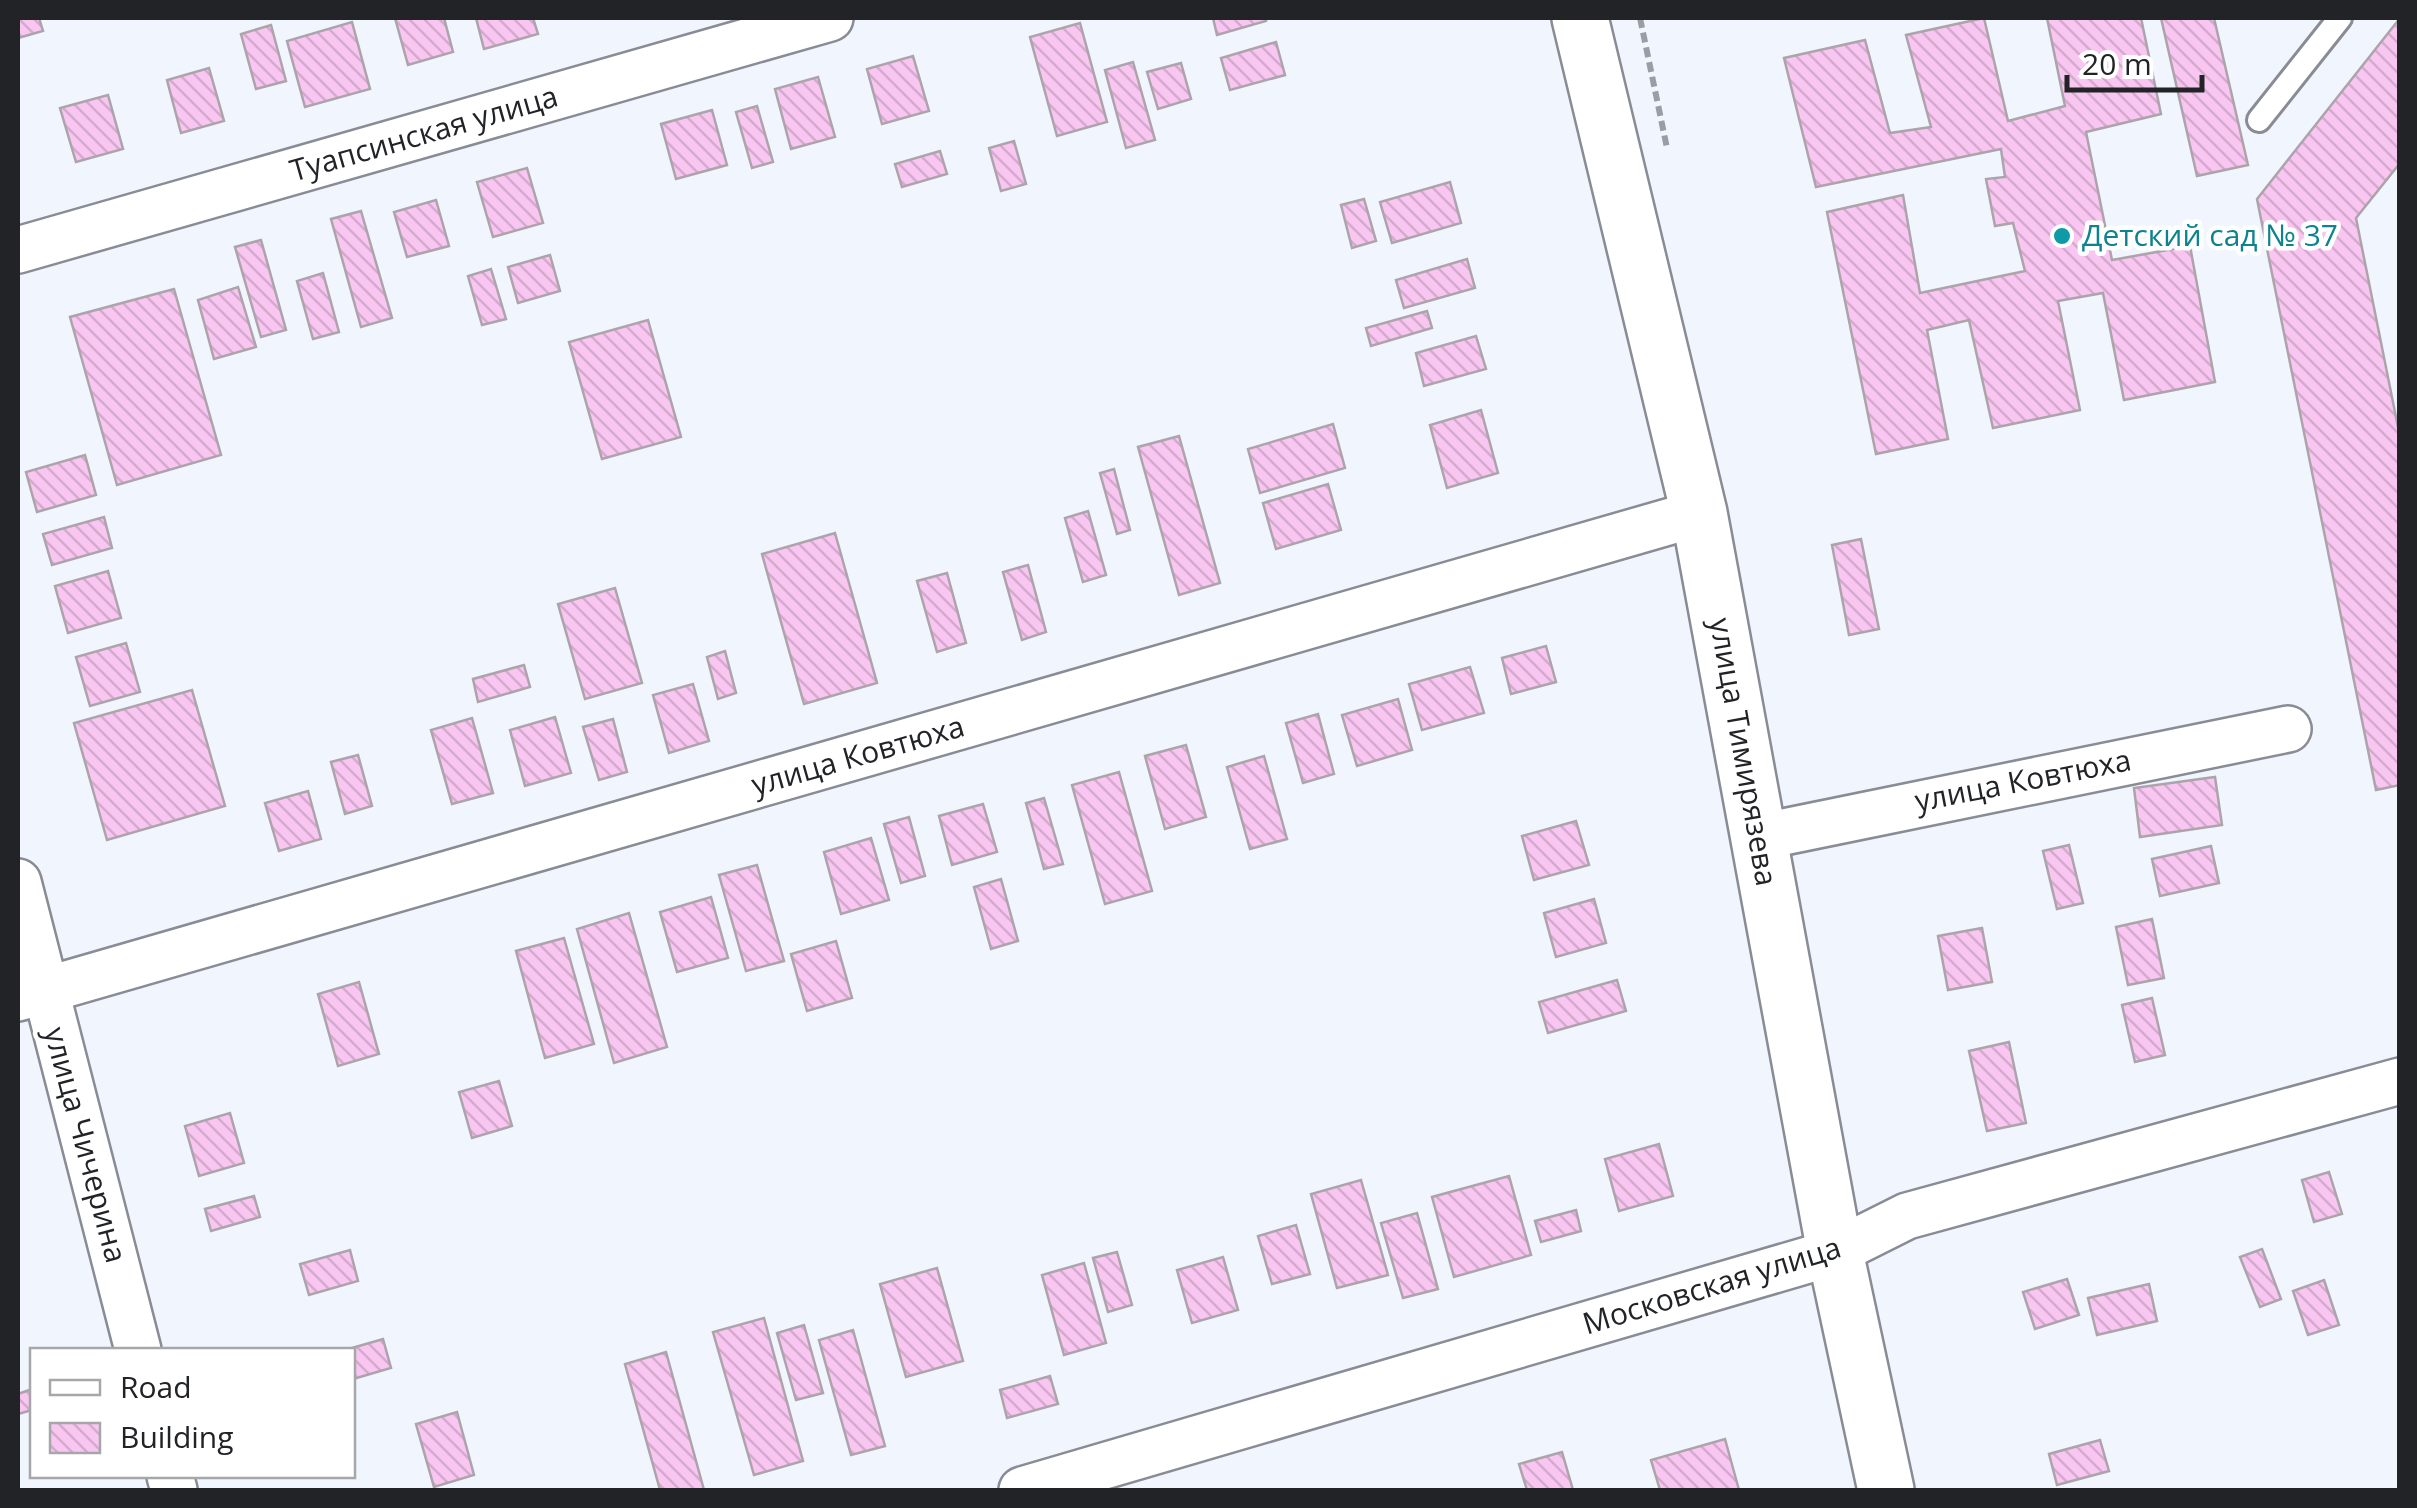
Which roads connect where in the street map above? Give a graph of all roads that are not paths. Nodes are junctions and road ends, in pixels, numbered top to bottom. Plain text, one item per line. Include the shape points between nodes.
1 (830, 18) edge
2 (1580, 18) edge
3 (2340, 18) edge
4 (2259, 120) dead end
5 (18, 250) edge
6 (1699, 513) junction
7 (2288, 729) dead end
8 (1759, 837) junction
9 (18, 882) edge
10 (31, 994) edge
11 (2400, 1081) edge
12 (1834, 1252) junction
13 (137, 1348) edge
14 (1022, 1490) edge
15 (1886, 1490) edge

1 - 5 street, Туапсинская улица
2 - 6 street, улица Тимирязева
3 - 4 lane
6 - 8 street, улица Тимирязева
6 - 10 street, улица Ковтюха
7 - 8 street, улица Ковтюха
8 - 12 street, улица Тимирязева
9 - 10 street, улица Чичерина
10 - 13 street, улица Чичерина
11 - 12 street, Московская улица via 1907,1216
12 - 14 street, Московская улица
12 - 15 street, улица Тимирязева

